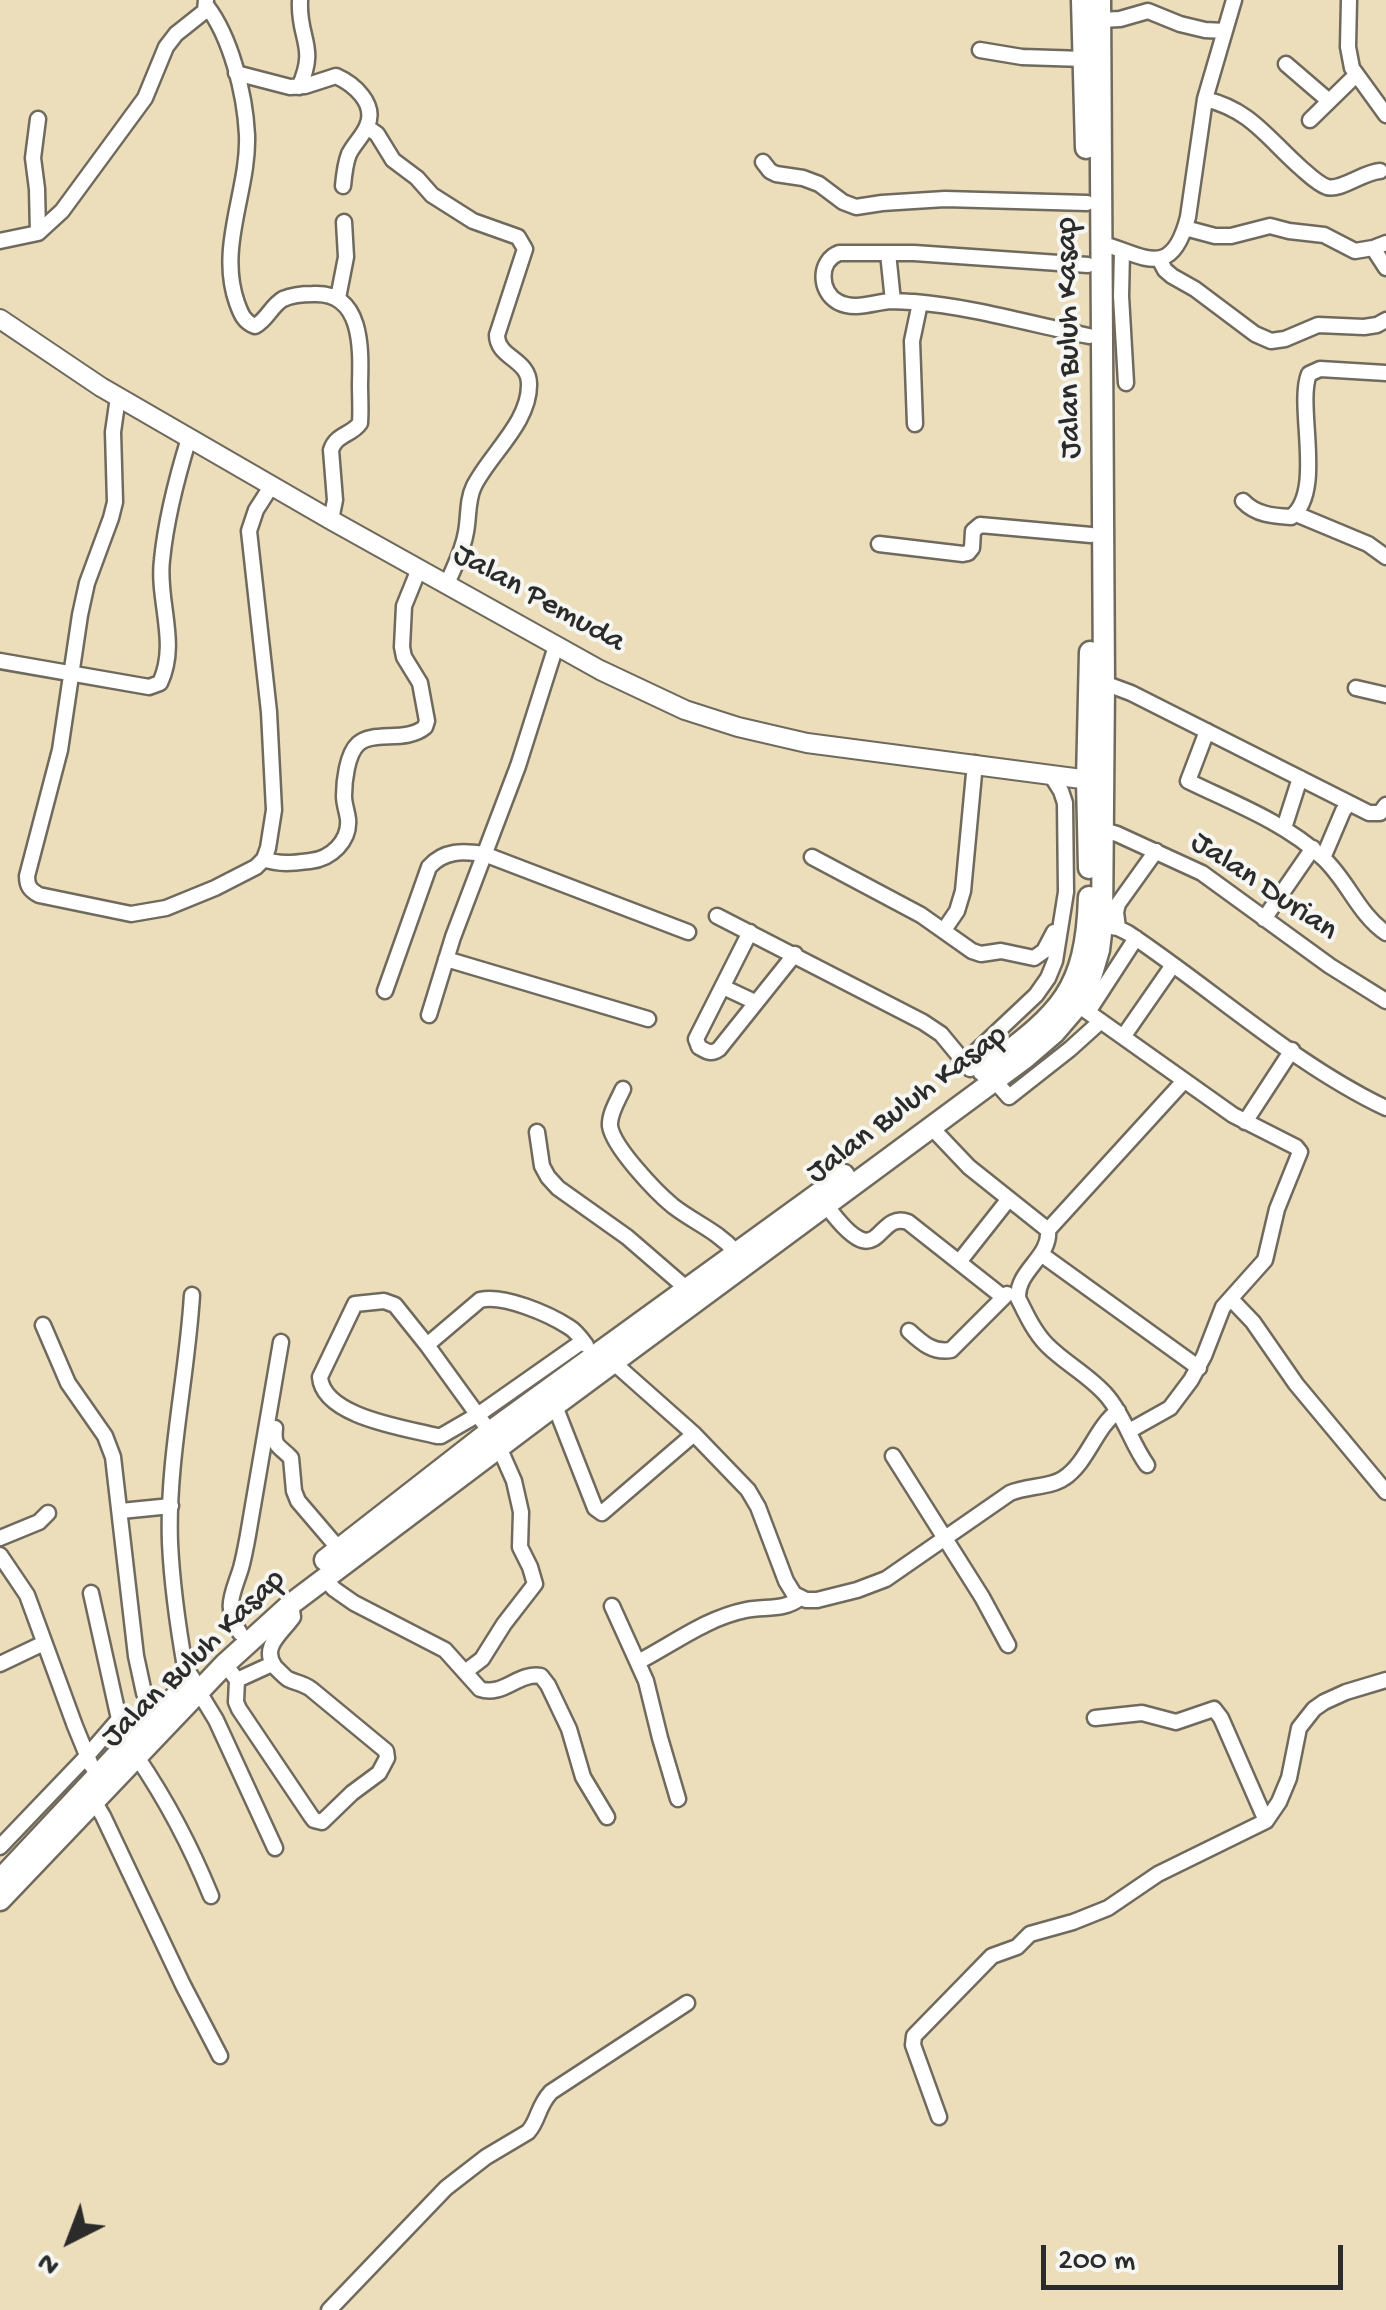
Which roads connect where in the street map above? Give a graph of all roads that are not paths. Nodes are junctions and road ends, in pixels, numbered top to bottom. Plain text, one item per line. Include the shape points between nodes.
1 (1082, 0) edge
2 (1234, 0) edge
3 (1349, 0) edge
4 (206, 2) edge
5 (300, 2) edge
6 (1100, 10) edge
7 (1224, 32) junction
8 (980, 50) dead end
9 (1084, 60) junction
10 (1286, 64) dead end
11 (236, 73) junction
12 (1355, 76) junction
13 (299, 87) junction
14 (1205, 98) junction
15 (1328, 101) junction
16 (1386, 115) edge
17 (38, 120) dead end
18 (1310, 120) dead end
19 (367, 127) junction
20 (763, 162) dead end
21 (1380, 172) dead end
22 (343, 186) dead end
23 (1087, 203) junction
24 (344, 222) dead end
25 (1185, 228) junction
26 (38, 232) junction
27 (0, 241) edge
28 (1100, 242) junction
29 (1379, 246) edge
30 (1122, 251) junction
31 (888, 252) junction
32 (1159, 259) junction
33 (1088, 266) junction
34 (1386, 268) edge
35 (338, 298) junction
36 (894, 301) junction
37 (920, 303) junction
38 (0, 319) edge
39 (1385, 324) edge
40 (1088, 336) junction
41 (1386, 373) edge
42 (1126, 383) dead end
43 (118, 398) junction
44 (914, 424) dead end
45 (189, 438) junction
46 (272, 485) junction
47 (1243, 502) dead end
48 (1296, 514) junction
49 (332, 520) junction
50 (1091, 534) junction
51 (879, 544) dead end
52 (1386, 557) edge
53 (419, 569) junction
54 (446, 584) junction
55 (556, 646) junction
56 (0, 661) edge
57 (71, 674) junction
58 (1104, 683) junction
59 (1356, 688) dead end
60 (1386, 695) edge
61 (1207, 731) junction
62 (975, 764) junction
63 (1051, 774) junction
64 (1300, 778) junction
65 (1095, 781) junction
66 (1350, 803) junction
67 (1384, 813) edge
68 (1284, 828) junction
69 (1103, 830) junction
70 (1156, 851) junction
71 (1318, 853) junction
72 (484, 854) junction
73 (812, 858) dead end
74 (264, 859) junction
75 (717, 916) dead end
76 (1061, 918) junction
77 (1264, 918) junction
78 (1102, 925) junction
79 (944, 930) junction
80 (688, 932) dead end
81 (750, 932) junction
82 (1386, 933) edge
83 (1136, 938) junction
84 (794, 954) junction
85 (446, 959) junction
86 (1173, 965) junction
87 (723, 987) junction
88 (384, 991) dead end
89 (756, 1002) junction
90 (1386, 1002) edge
91 (1089, 1013) junction
92 (429, 1015) dead end
93 (648, 1019) dead end
94 (1122, 1036) junction
95 (1292, 1050) junction
96 (979, 1073) junction
97 (1184, 1081) junction
98 (623, 1089) dead end
99 (1386, 1108) edge
100 (1245, 1122) junction
101 (931, 1127) junction
102 (537, 1132) dead end
103 (1008, 1200) junction
104 (826, 1205) junction
105 (1048, 1230) junction
106 (736, 1252) junction
107 (1041, 1254) junction
108 (960, 1262) junction
109 (686, 1288) junction
110 (1010, 1294) junction
111 (192, 1295) dead end
112 (1231, 1299) junction
113 (43, 1324) dead end
114 (909, 1331) dead end
115 (281, 1342) dead end
116 (427, 1344) junction
117 (597, 1354) junction
118 (1199, 1368) junction
119 (554, 1406) junction
120 (1118, 1410) junction
121 (270, 1415) junction
122 (517, 1423) junction
123 (1130, 1431) junction
124 (694, 1434) junction
125 (488, 1438) junction
126 (893, 1456) dead end
127 (1147, 1465) dead end
128 (1386, 1492) edge
129 (171, 1506) junction
130 (121, 1511) junction
131 (48, 1513) dead end
132 (0, 1520) edge
133 (5, 1536) edge
134 (944, 1539) junction
135 (339, 1549) junction
136 (0, 1555) edge
137 (324, 1578) junction
138 (91, 1593) dead end
139 (800, 1598) junction
140 (292, 1604) junction
141 (612, 1606) dead end
142 (240, 1632) junction
143 (44, 1643) junction
144 (1008, 1645) dead end
145 (638, 1662) junction
146 (0, 1664) edge
147 (272, 1664) junction
148 (231, 1672) junction
149 (466, 1672) junction
150 (1386, 1680) edge
151 (196, 1686) junction
152 (156, 1716) junction
153 (1095, 1718) dead end
154 (137, 1758) junction
155 (93, 1765) junction
156 (678, 1799) dead end
157 (94, 1802) junction
158 (607, 1817) dead end
159 (1266, 1821) junction
160 (0, 1847) edge
161 (275, 1848) dead end
162 (0, 1880) edge
163 (212, 1896) dead end
164 (0, 1900) edge
165 (687, 2002) dead end
166 (220, 2056) dead end
167 (939, 2117) dead end
168 (329, 2310) edge

1 - 9 highway, Jalan Buluh Kasap
2 - 7 street
3 - 12 street
4 - 11 street
4 - 26 street via 166,47 146,98 118,137
5 - 13 street via 308,54
6 - 7 street via 1120,19 1148,10
6 - 28 highway, Jalan Buluh Kasap
7 - 14 street
8 - 9 street
9 - 23 highway, Jalan Buluh Kasap
10 - 15 street
11 - 13 street
11 - 35 street via 248,140 230,252 242,316 255,326 288,297
12 - 15 street
12 - 16 street
13 - 19 street via 342,78 367,102
14 - 21 street via 1241,112 1328,187
14 - 25 street
15 - 18 street
17 - 26 street
19 - 22 street via 350,152
19 - 54 street via 432,195 518,238 525,249 496,342 525,368 529,393 471,493 462,549
20 - 23 street via 776,174 819,184 856,206
23 - 33 highway, Jalan Buluh Kasap
24 - 35 street
25 - 29 street via 1232,236 1270,226 1324,234 1354,251
25 - 32 street
26 - 27 street
28 - 30 street
28 - 58 highway, Jalan Buluh Kasap
29 - 34 street
30 - 32 street
30 - 42 street
31 - 33 street
31 - 36 street
31 - 36 street via 832,256 824,266 825,287 844,304
32 - 39 street via 1172,276 1271,341 1318,325
33 - 40 highway, Jalan Buluh Kasap
35 - 49 street via 350,310 358,337 361,417 332,450
36 - 37 street
37 - 40 street
37 - 44 street via 912,340
38 - 43 main road, Jalan Pemuda
40 - 50 highway, Jalan Buluh Kasap
41 - 48 street via 1308,374 1309,454
43 - 45 main road, Jalan Pemuda
43 - 57 street via 115,502 87,583
45 - 46 main road, Jalan Pemuda
45 - 57 street via 162,560 169,639 164,674 148,688
46 - 49 main road, Jalan Pemuda
46 - 74 street via 250,531 274,810
47 - 48 street via 1258,512
48 - 52 street
49 - 53 main road, Jalan Pemuda
50 - 51 street via 980,525 968,553
50 - 65 highway, Jalan Buluh Kasap
53 - 54 main road, Jalan Pemuda
53 - 74 street via 404,606 402,647 420,683 425,727 411,735 365,739 354,750 344,794 347,832 328,857 279,864
54 - 55 main road, Jalan Pemuda
55 - 62 main road, Jalan Pemuda via 708,719 808,742
55 - 72 street
56 - 57 street
57 - 74 street via 60,750 27,876 31,890 120,912 148,912 215,888
58 - 61 street
58 - 65 highway, Jalan Buluh Kasap
59 - 60 street
61 - 64 street
61 - 68 street via 1188,781
62 - 63 main road, Jalan Pemuda
62 - 79 street via 965,878
63 - 65 main road, Jalan Pemuda
63 - 76 street via 1064,803
64 - 66 street
64 - 68 street
65 - 69 highway, Jalan Buluh Kasap
65 - 78 highway, Jalan Buluh Kasap via 1090,858
66 - 67 street via 1369,814
66 - 71 street
68 - 71 street
69 - 70 street, Jalan Durian
69 - 78 highway, Jalan Buluh Kasap
70 - 77 street, Jalan Durian via 1202,873
70 - 78 street
71 - 77 street
71 - 82 street
72 - 80 street
72 - 85 street
72 - 88 street via 446,854 429,867
73 - 79 street
75 - 81 street
76 - 79 street via 1034,958 981,954
76 - 96 street via 1048,978
77 - 90 street, Jalan Durian
78 - 83 street
78 - 91 highway, Jalan Buluh Kasap
78 - 96 highway, Jalan Buluh Kasap via 1069,993 1032,1034
81 - 84 street
81 - 87 street
83 - 86 street
83 - 91 street
84 - 89 street
84 - 96 street via 934,1028
85 - 92 street
85 - 93 street
86 - 94 street
86 - 95 street
87 - 89 street
87 - 89 street via 696,1040 708,1052 719,1049
91 - 94 street
91 - 96 highway, Jalan Buluh Kasap
94 - 97 street
95 - 99 street
95 - 100 street
96 - 101 highway, Jalan Buluh Kasap
96 - 106 highway, Jalan Buluh Kasap
97 - 100 street
97 - 105 street
98 - 106 street via 611,1116 614,1138 673,1206
100 - 112 street via 1300,1155 1276,1209 1265,1260
101 - 103 street
101 - 104 highway, Jalan Buluh Kasap
102 - 109 street via 542,1166 558,1188
103 - 105 street
103 - 108 street
104 - 108 street via 859,1240 872,1241 900,1219
104 - 117 highway, Jalan Buluh Kasap
105 - 107 street
106 - 109 highway, Jalan Buluh Kasap
107 - 110 street
107 - 118 street
108 - 110 street
109 - 117 highway, Jalan Buluh Kasap
110 - 114 street via 951,1350 933,1349
110 - 120 street via 1041,1338
111 - 129 street
112 - 118 street
112 - 128 street
113 - 130 street via 68,1383 105,1436
115 - 121 street
116 - 117 street via 488,1298 566,1325
116 - 125 street
116 - 125 street via 390,1302 358,1303 319,1382 354,1413 437,1436
117 - 119 highway, Jalan Buluh Kasap
117 - 122 highway, Jalan Buluh Kasap
117 - 124 street
117 - 125 street
118 - 123 street via 1178,1401
119 - 122 highway, Jalan Buluh Kasap
119 - 124 street via 602,1513
120 - 123 street
120 - 134 street via 1064,1478 1010,1494
121 - 135 street via 274,1441 290,1458 298,1501
121 - 142 street via 230,1604
122 - 125 highway, Jalan Buluh Kasap
123 - 127 street
124 - 139 street via 754,1498 786,1582
125 - 135 highway, Jalan Buluh Kasap
125 - 137 highway, Jalan Buluh Kasap
125 - 149 street via 514,1481 520,1548 535,1584 482,1660
126 - 134 street
129 - 130 street
129 - 151 street via 184,1667
130 - 152 street via 136,1656
131 - 133 street
132 - 133 street
134 - 139 street via 870,1586
134 - 144 street
135 - 142 highway, Jalan Buluh Kasap
136 - 143 street via 22,1587
137 - 140 highway, Jalan Buluh Kasap
137 - 149 street via 354,1603 445,1650
138 - 155 street via 118,1719
139 - 145 street via 726,1614
140 - 147 street via 293,1617 270,1647
140 - 148 highway, Jalan Buluh Kasap
141 - 145 street
142 - 151 highway, Jalan Buluh Kasap
143 - 146 street
143 - 155 street
145 - 156 street
147 - 148 street
147 - 148 street via 386,1752 379,1773 322,1822 310,1816 239,1709
148 - 151 highway, Jalan Buluh Kasap
149 - 158 street via 490,1692 528,1674 545,1679 583,1776
150 - 159 street via 1324,1702 1306,1719 1289,1778
151 - 152 highway, Jalan Buluh Kasap
151 - 154 highway, Jalan Buluh Kasap
151 - 161 street
152 - 155 highway, Jalan Buluh Kasap
153 - 159 street via 1142,1712 1176,1722 1214,1708
154 - 157 highway, Jalan Buluh Kasap
154 - 163 street via 176,1818
155 - 160 street
155 - 162 highway, Jalan Buluh Kasap
157 - 164 highway, Jalan Buluh Kasap
157 - 166 street
159 - 167 street via 1158,1874 1108,1908 1030,1934 992,1956 914,2036
165 - 168 street via 552,2092 528,2132 446,2188

